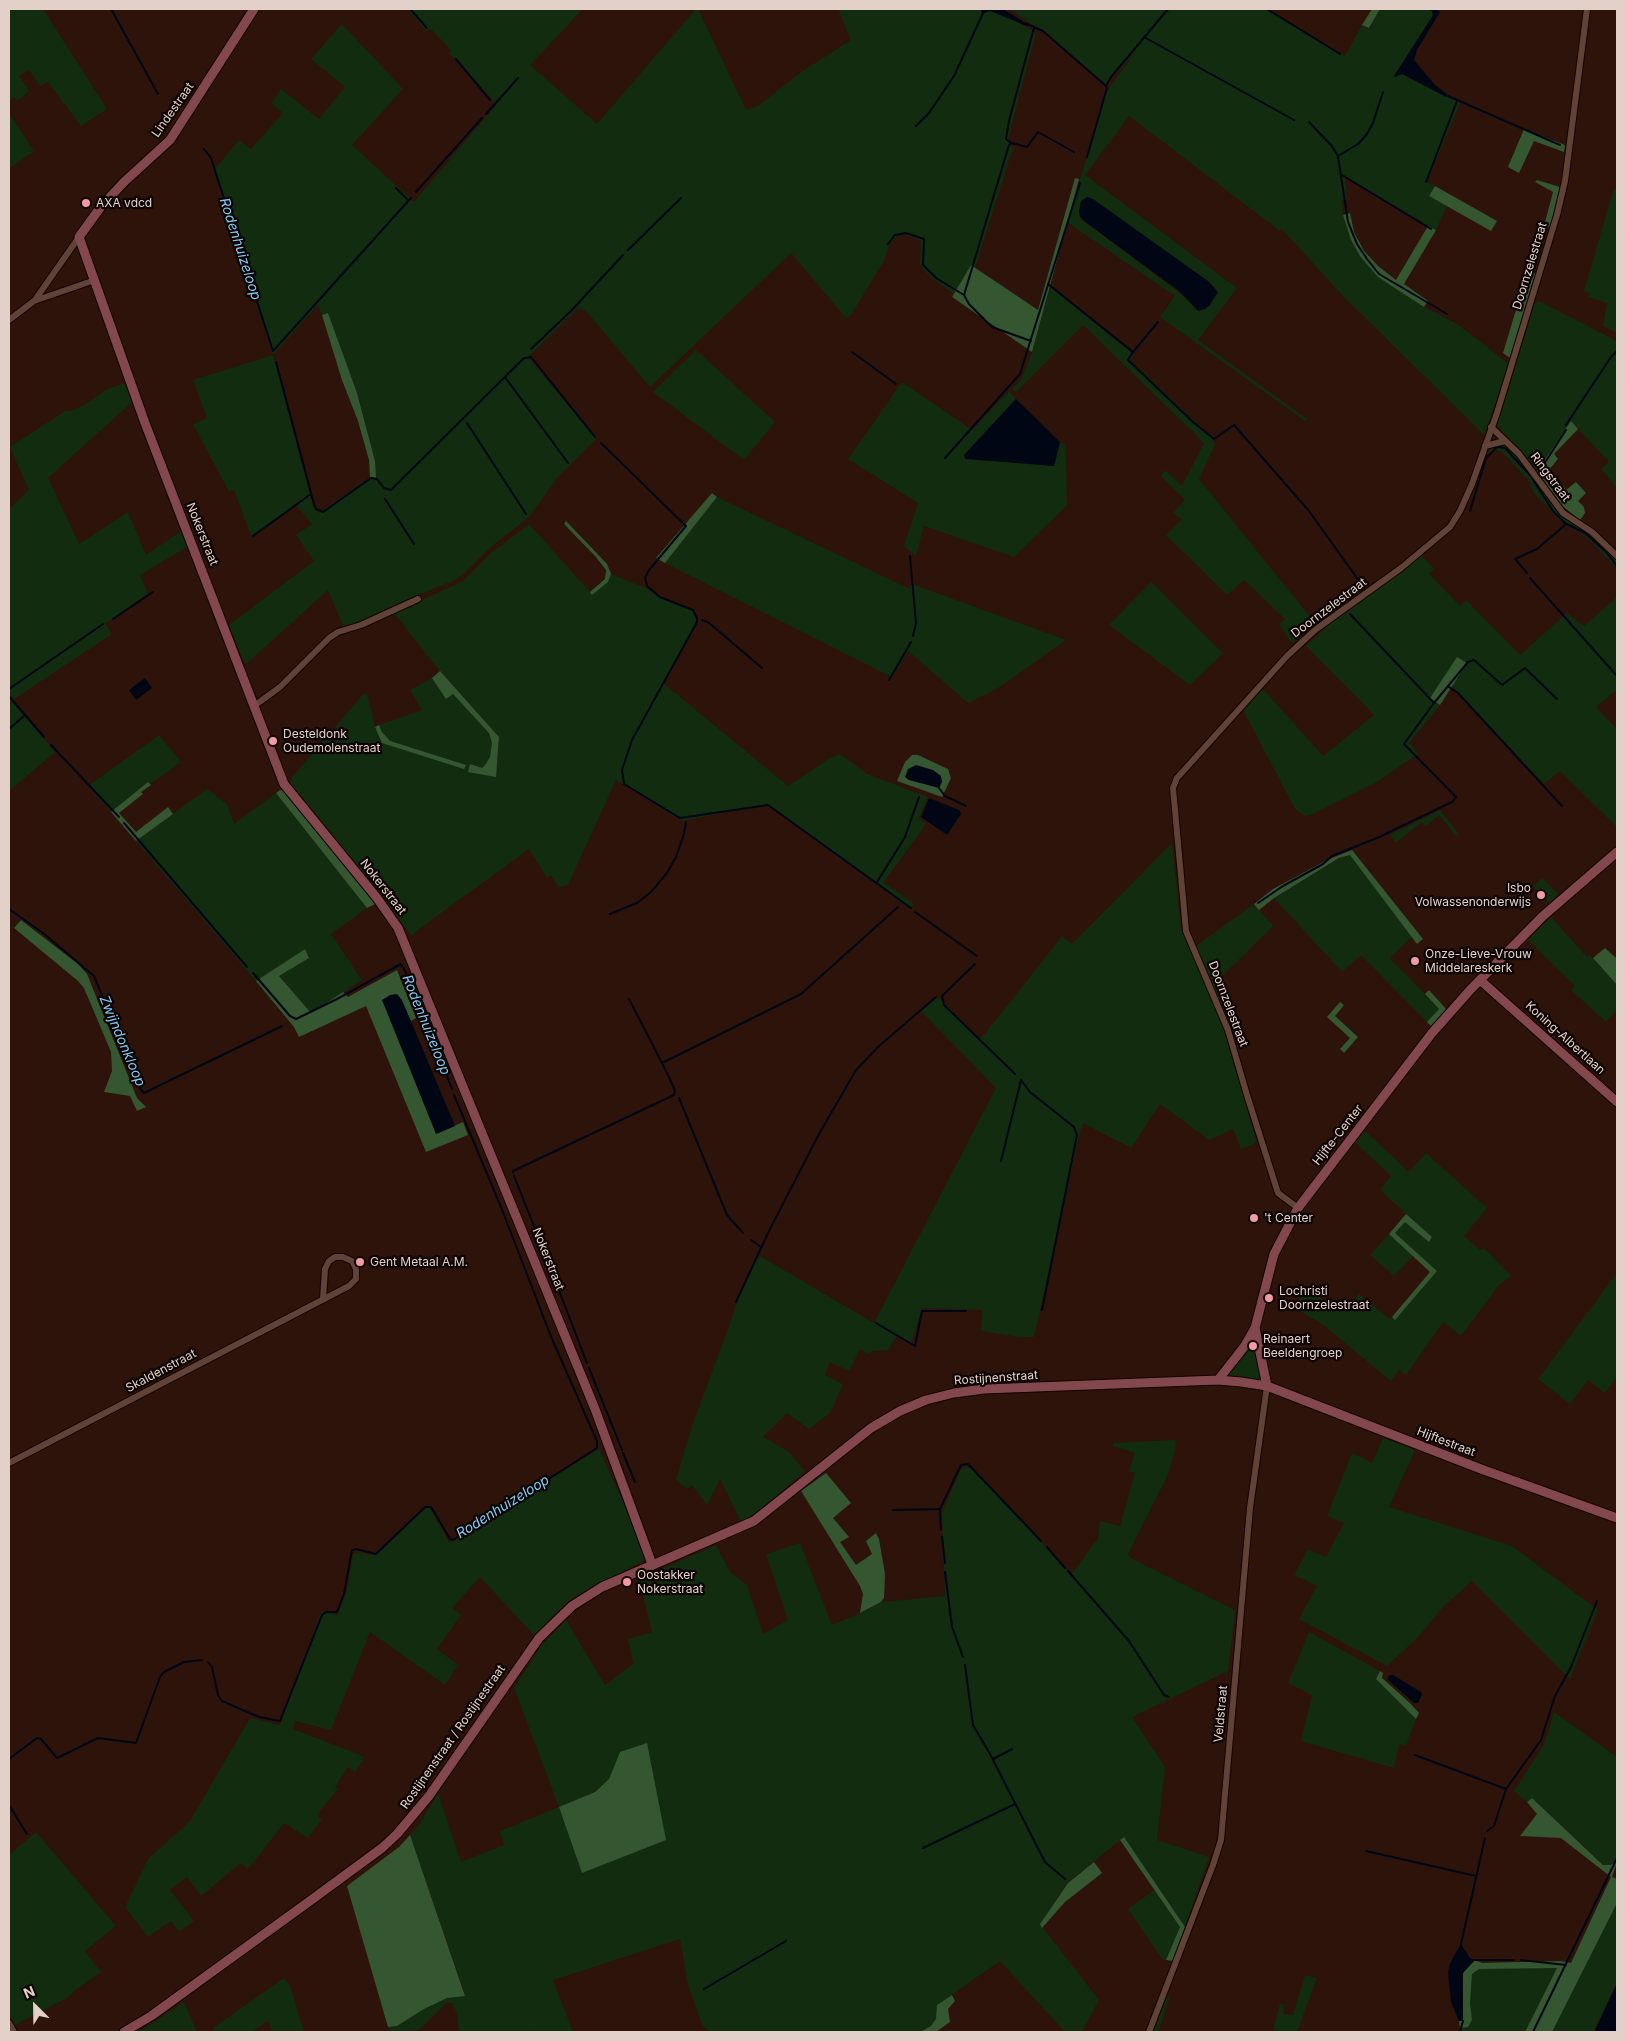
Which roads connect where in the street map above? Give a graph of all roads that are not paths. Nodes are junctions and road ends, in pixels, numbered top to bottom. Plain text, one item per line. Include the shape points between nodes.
1 (254, 9) edge
2 (1587, 9) edge
3 (79, 237) junction
4 (95, 280) junction
5 (34, 301) junction
6 (9, 320) edge
7 (1491, 427) junction
8 (1505, 441) junction
9 (1485, 446) junction
10 (1617, 556) edge
11 (418, 599) dead end
12 (254, 706) junction
13 (1617, 852) edge
14 (1480, 980) junction
15 (1617, 1102) edge
16 (1298, 1208) junction
17 (323, 1299) junction
18 (1255, 1328) junction
19 (1218, 1380) junction
20 (1266, 1386) junction
21 (9, 1464) edge
22 (1617, 1518) edge
23 (682, 1552) joint
24 (652, 1564) junction
25 (9, 2023) edge
26 (14, 2032) edge
27 (124, 2032) edge
28 (1148, 2032) edge

1 - 3 street, Lindestraat via 170,140 124,182
2 - 7 street, Doornzelestraat via 1565,181 1545,258
3 - 4 street, Nokerstraat
3 - 5 street
4 - 5 street
4 - 12 street, Nokerstraat via 145,423
5 - 6 street
7 - 8 street, Ringstraat
7 - 9 street, Doornzelestraat
8 - 9 street
8 - 10 street, Ringstraat via 1530,468 1563,513 1592,532
9 - 16 street, Doornzelestraat via 1472,484 1450,527 1401,568 1315,630 1287,656 1177,778 1172,788 1186,931 1228,1030 1278,1194
11 - 12 street via 361,626 338,632 280,687
12 - 24 street, Nokerstraat via 284,784 398,928 595,1409
13 - 14 street, Hijfte-Center via 1543,916
14 - 15 street, Koning-Albertlaan
14 - 16 street, Hijfte-Center via 1432,1033
16 - 18 street, Hijfte-Center via 1274,1254
17 - 17 street, Skaldenstraat via 356,1279 352,1260 335,1257 329,1261 325,1269
17 - 21 street, Skaldenstraat
18 - 19 street, Hijfte-Center
18 - 20 street, Hijfte-Center
19 - 20 street, Rostijnenstraat
19 - 23 street, Rostijnenstraat via 954,1392 926,1400 871,1428 754,1521
20 - 22 street, Hijftestraat
20 - 28 street, Veldstraat via 1250,1508 1221,1840
23 - 24 street, Rostijnenstraat / Rostijnestraat
24 - 27 street, Rostijnenstraat / Rostijnestraat via 582,1599 550,1626 411,1819 382,1848 151,2016
25 - 26 street

